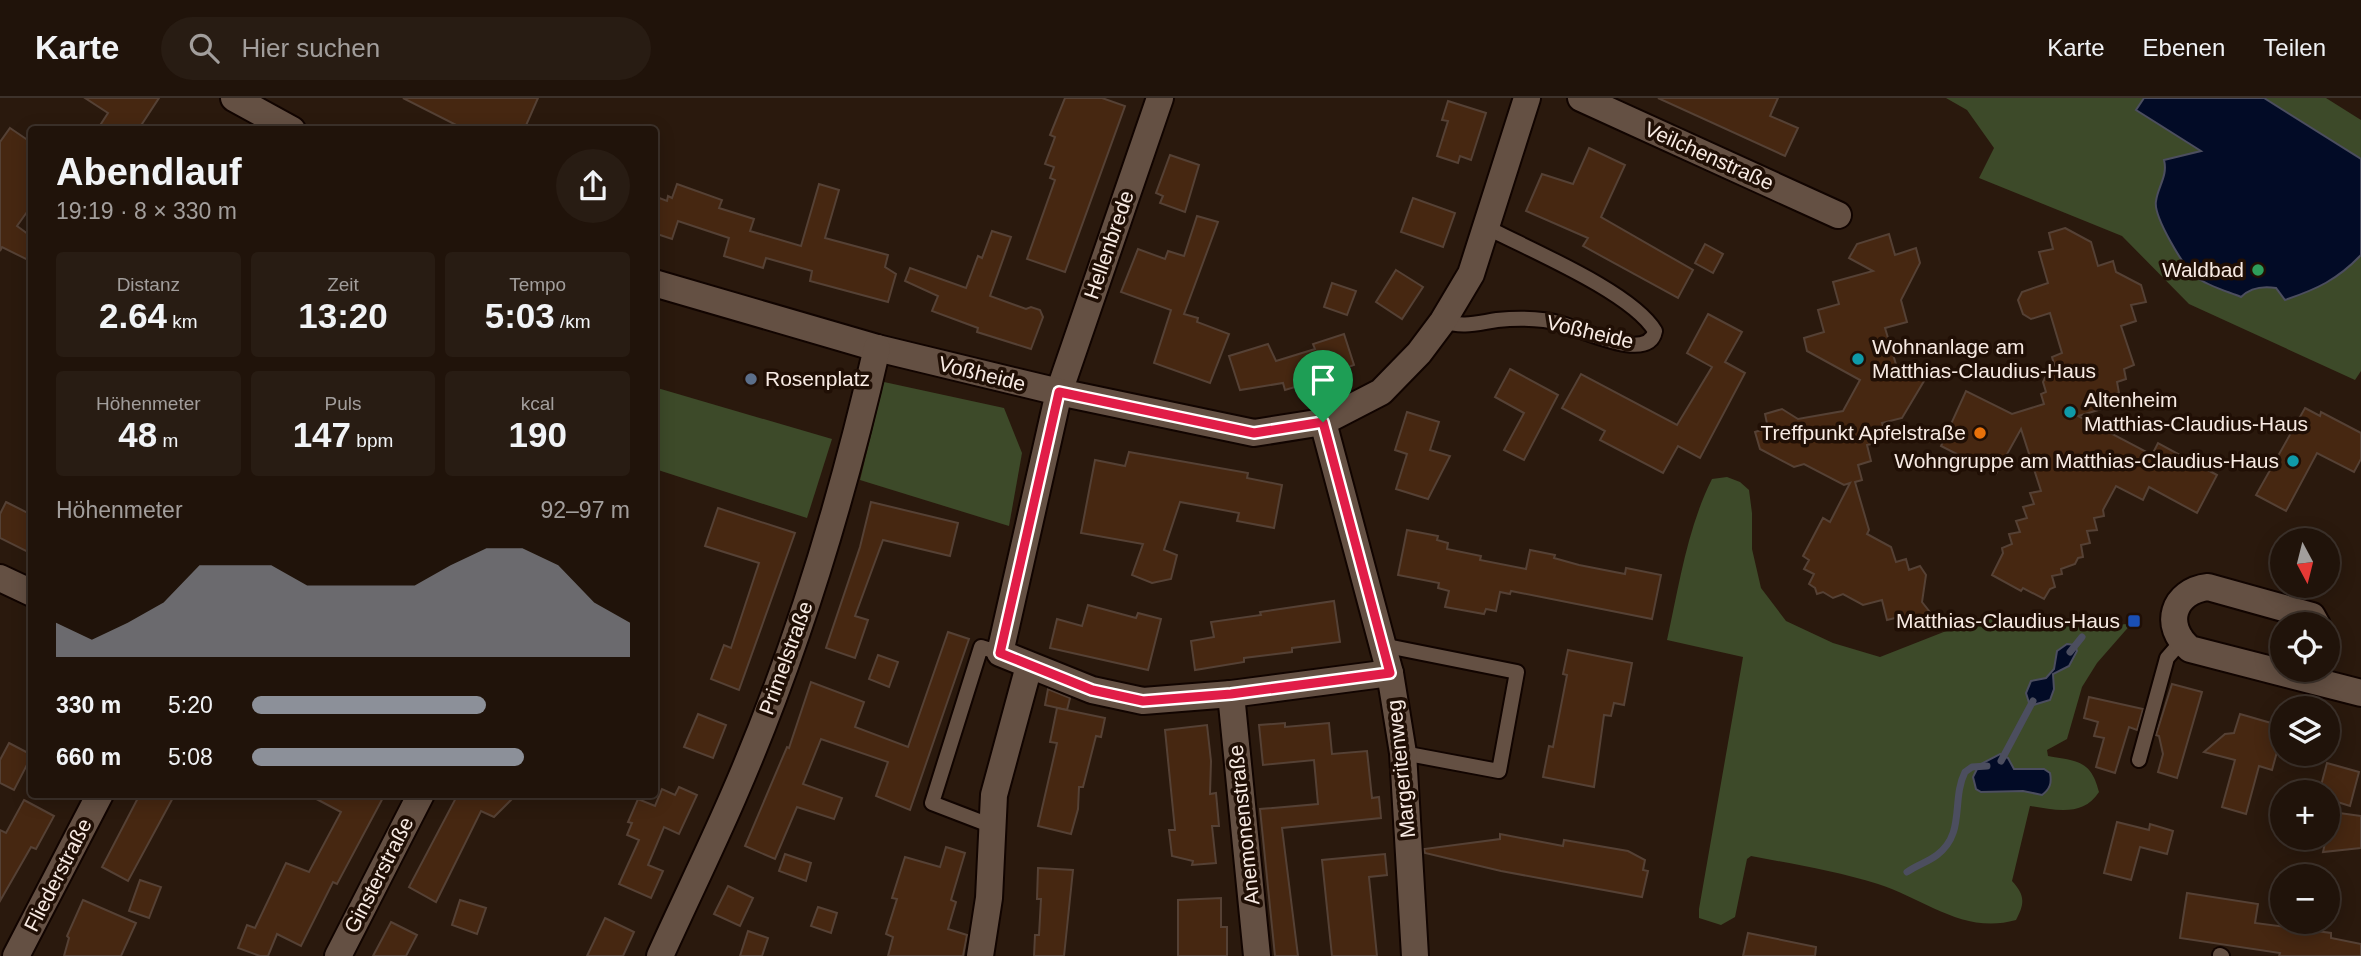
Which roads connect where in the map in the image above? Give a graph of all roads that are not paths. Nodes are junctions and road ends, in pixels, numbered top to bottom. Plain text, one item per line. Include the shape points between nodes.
1 (234, 98) edge
2 (1160, 98) edge
3 (1527, 98) edge
4 (1581, 98) edge
5 (285, 126) edge
6 (1838, 215) dead end
7 (1486, 227) junction
8 (658, 284) edge
9 (1443, 321) junction
10 (877, 348) junction
11 (1059, 392) junction
12 (1323, 422) junction
13 (0, 578) edge
14 (28, 591) edge
15 (2298, 612) edge
16 (2181, 642) junction
17 (1382, 645) junction
18 (1000, 653) junction
19 (1029, 666) junction
20 (2270, 666) edge
21 (1390, 673) junction
22 (2336, 682) edge
23 (2361, 693) edge
24 (1231, 694) junction
25 (1403, 753) junction
26 (2138, 760) dead end
27 (98, 798) edge
28 (419, 798) edge
29 (992, 826) junction
30 (16, 956) edge
31 (338, 956) edge
32 (660, 956) edge
33 (980, 956) edge
34 (1257, 956) edge
35 (1415, 956) edge

1 - 5 street
2 - 11 street, Hellenbrede
3 - 7 street, Voßheide
4 - 6 street, Veilchenstraße
7 - 9 street, Voßheide via 1471,274
7 - 9 lane, Voßheide via 1620,297 1651,324 1654,338 1638,345 1611,341 1534,319 1455,326
8 - 10 street, Voßheide
9 - 12 street, Voßheide via 1381,392
10 - 11 street, Voßheide
10 - 32 street, Primelstraße via 822,556 762,725
11 - 12 street, Voßheide via 1254,433
11 - 18 street, Hellenbrede
12 - 17 street, Margeritenweg
13 - 14 street
15 - 16 street via 2208,587 2197,588 2179,601 2173,621
16 - 20 street via 2200,652
16 - 26 lane via 2166,658
17 - 21 street, Margeritenweg
17 - 25 lane via 1517,672 1499,771
18 - 19 street
18 - 29 lane via 981,647 932,803
19 - 24 street via 1092,690 1143,701
19 - 29 street via 994,795
21 - 24 street
21 - 25 street, Margeritenweg
22 - 23 street
24 - 34 street, Anemonenstraße
25 - 35 street, Margeritenweg
27 - 30 street, Fliederstraße
28 - 31 street, Ginsterstraße
29 - 33 street via 989,898

